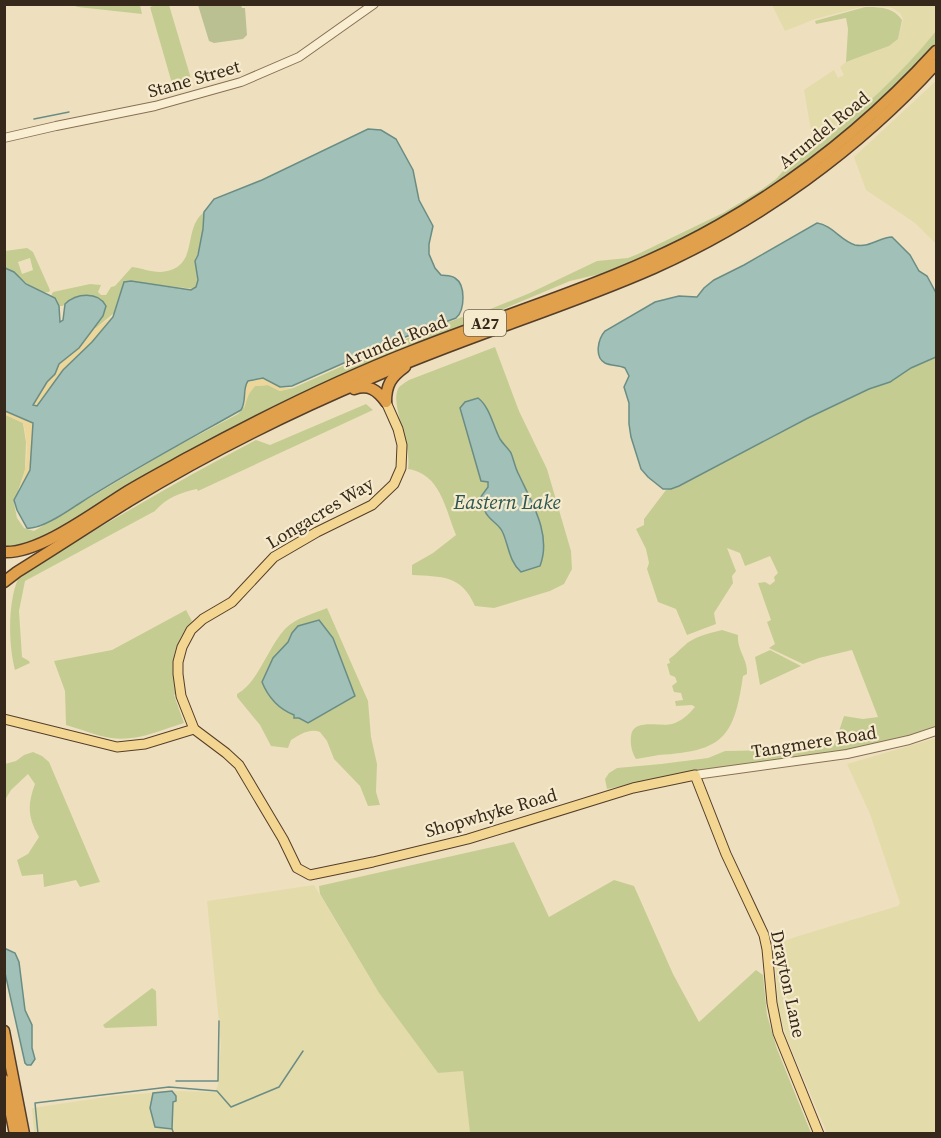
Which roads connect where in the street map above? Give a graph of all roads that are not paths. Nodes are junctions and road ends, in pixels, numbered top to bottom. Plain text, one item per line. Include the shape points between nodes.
1 (374, 4) edge
2 (936, 51) edge
3 (936, 64) edge
4 (4, 138) edge
5 (437, 350) junction
6 (323, 399) junction
7 (386, 402) junction
8 (72, 538) junction
9 (4, 552) edge
10 (4, 577) edge
11 (4, 582) edge
12 (4, 719) edge
13 (194, 729) junction
14 (936, 731) edge
15 (695, 775) junction
16 (4, 1031) edge
17 (4, 1080) edge
18 (15, 1134) edge
19 (24, 1134) edge
20 (819, 1134) edge

1 - 4 street, Stane Street via 299,57 241,82 155,106
2 - 9 highway, Arundel Road / A27 via 894,95 838,144 720,224 631,268 323,389 183,460 41,542
3 - 5 highway, Arundel Road / A27 via 844,150 801,183 726,230 655,268
5 - 6 highway, Arundel Road / A27
5 - 7 highway via 394,376 388,385
6 - 7 highway via 362,386 378,391
6 - 8 highway, Arundel Road / A27 via 193,465
7 - 13 main road, Longacres Way via 402,445 401,468 394,484 372,505 274,557 232,602 203,619 186,638 178,674
8 - 10 highway, Arundel Road / A27 via 22,560
8 - 11 highway, Arundel Road / A27
12 - 13 main road via 117,747 146,744
13 - 15 main road, Shopwhyke Road via 239,765 297,868 310,875 468,839 633,788
14 - 15 street, Tangmere Road via 847,754
15 - 20 main road, Drayton Lane via 764,935 778,1033
16 - 19 highway
17 - 18 highway

